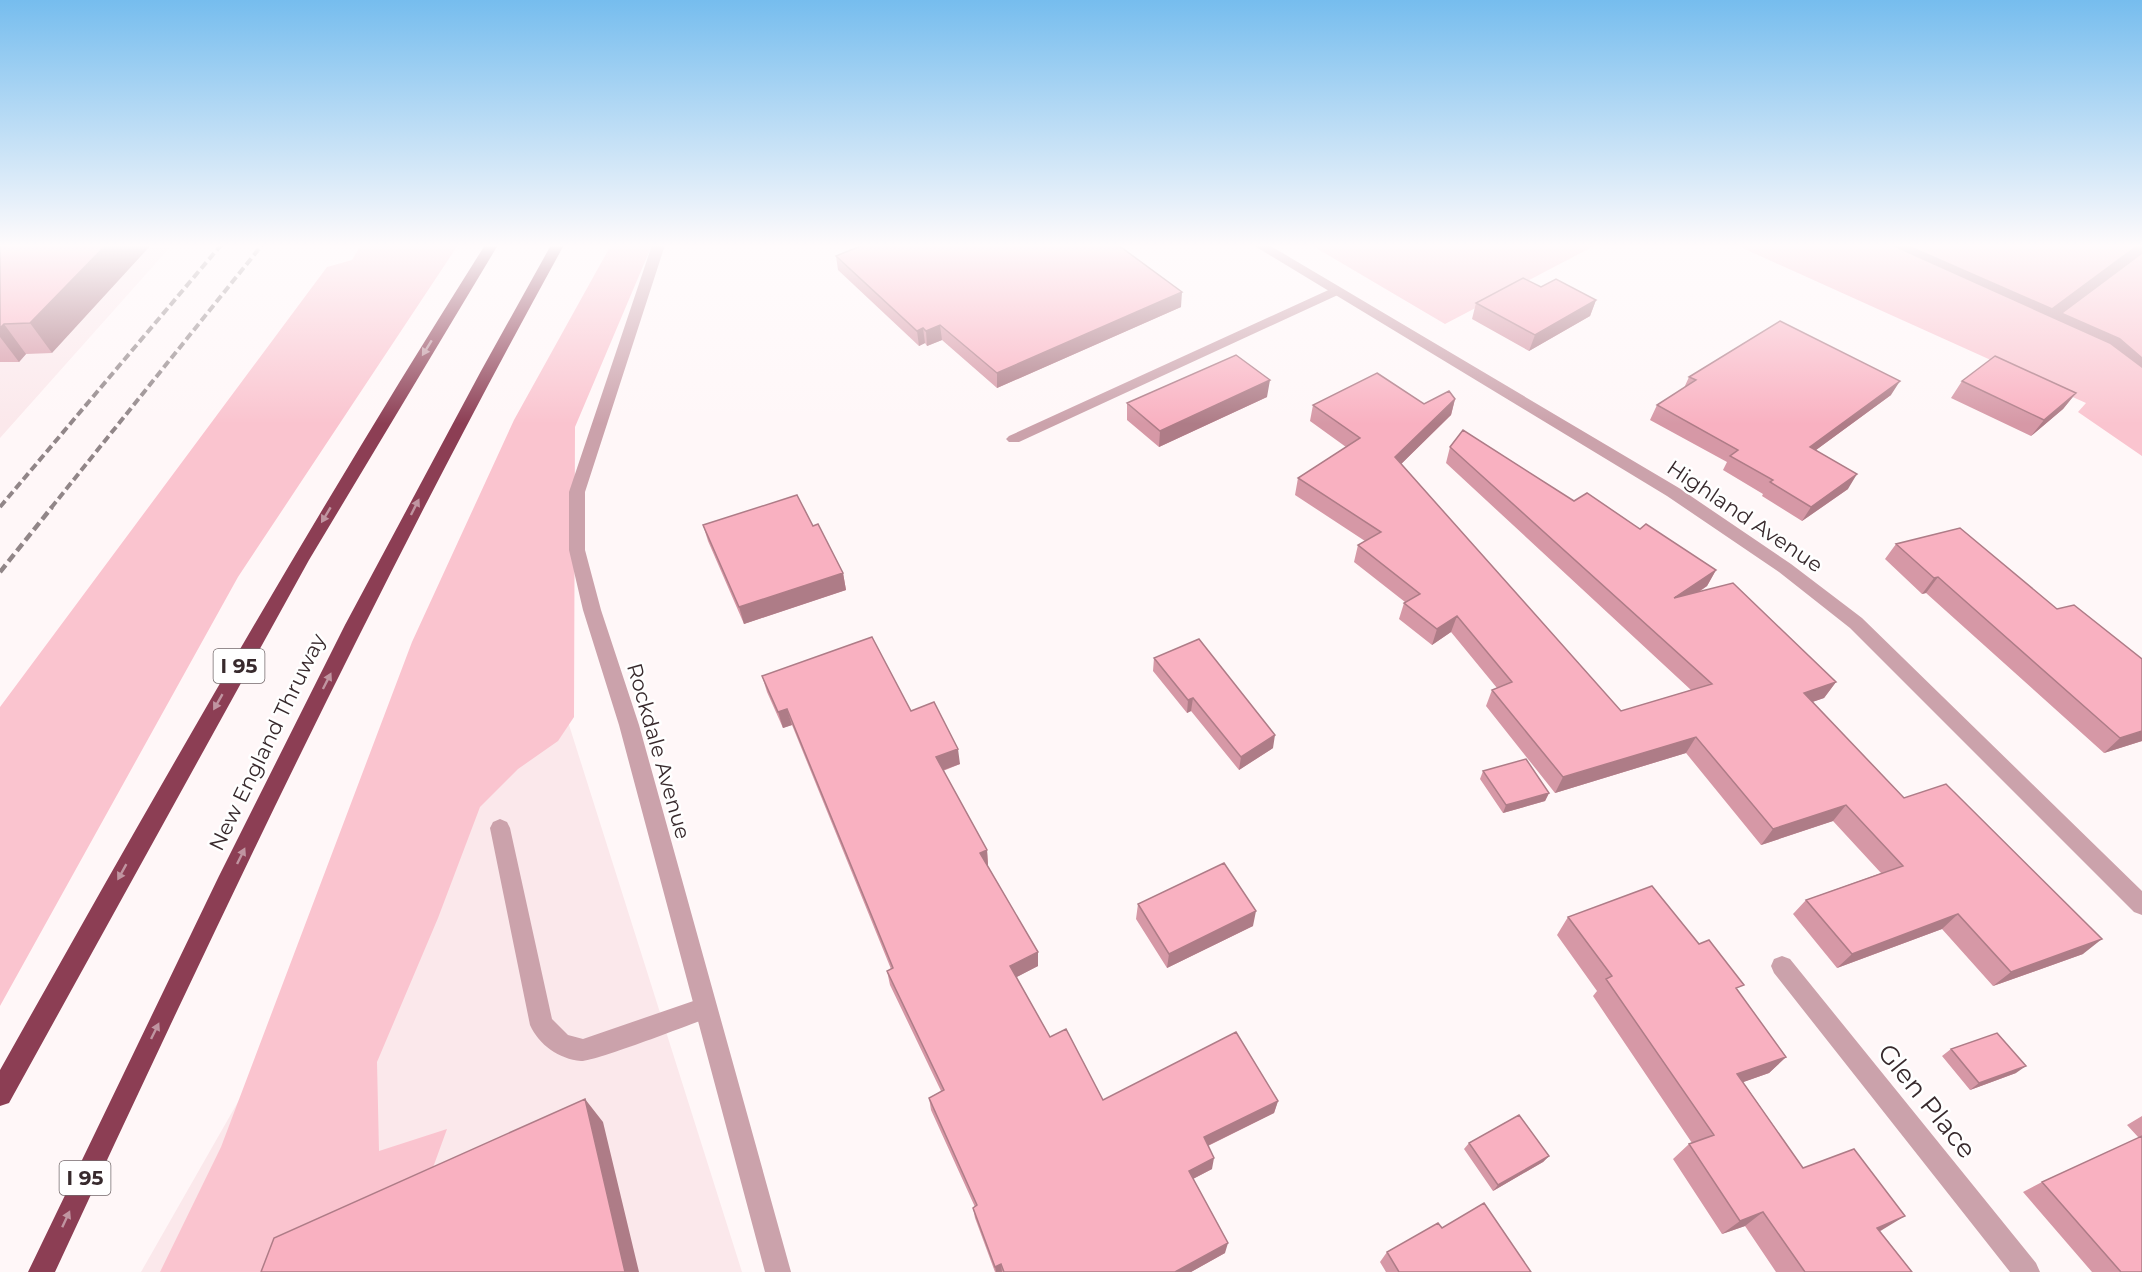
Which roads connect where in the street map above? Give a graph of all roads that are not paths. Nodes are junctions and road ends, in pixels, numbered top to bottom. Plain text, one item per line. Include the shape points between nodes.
1 (455, 304) edge
2 (525, 304) edge
3 (640, 304) edge
4 (1306, 304) edge
5 (1357, 304) edge
6 (2031, 304) edge
7 (2066, 304) edge
8 (2053, 314) junction
9 (2142, 364) edge
10 (1014, 439) dead end
11 (500, 828) dead end
12 (2142, 905) edge
13 (1782, 966) dead end
14 (705, 1008) junction
15 (0, 1094) edge
16 (41, 1272) edge
17 (777, 1272) edge
18 (2027, 1272) edge

1 -> 15 highway, I 95 via 294,570
16 -> 2 highway, New England Thruway / I 95 via 392,553
3 - 14 street, Rockdale Avenue via 577,492 577,550
4 - 10 street
5 - 12 street, Highland Avenue via 1673,492 1785,568 1856,624
6 - 8 street
7 - 8 street
8 - 9 street via 2115,341
11 - 14 street via 542,1025 562,1045 583,1050
13 - 18 street, Glen Place
14 - 17 street, Rockdale Avenue

